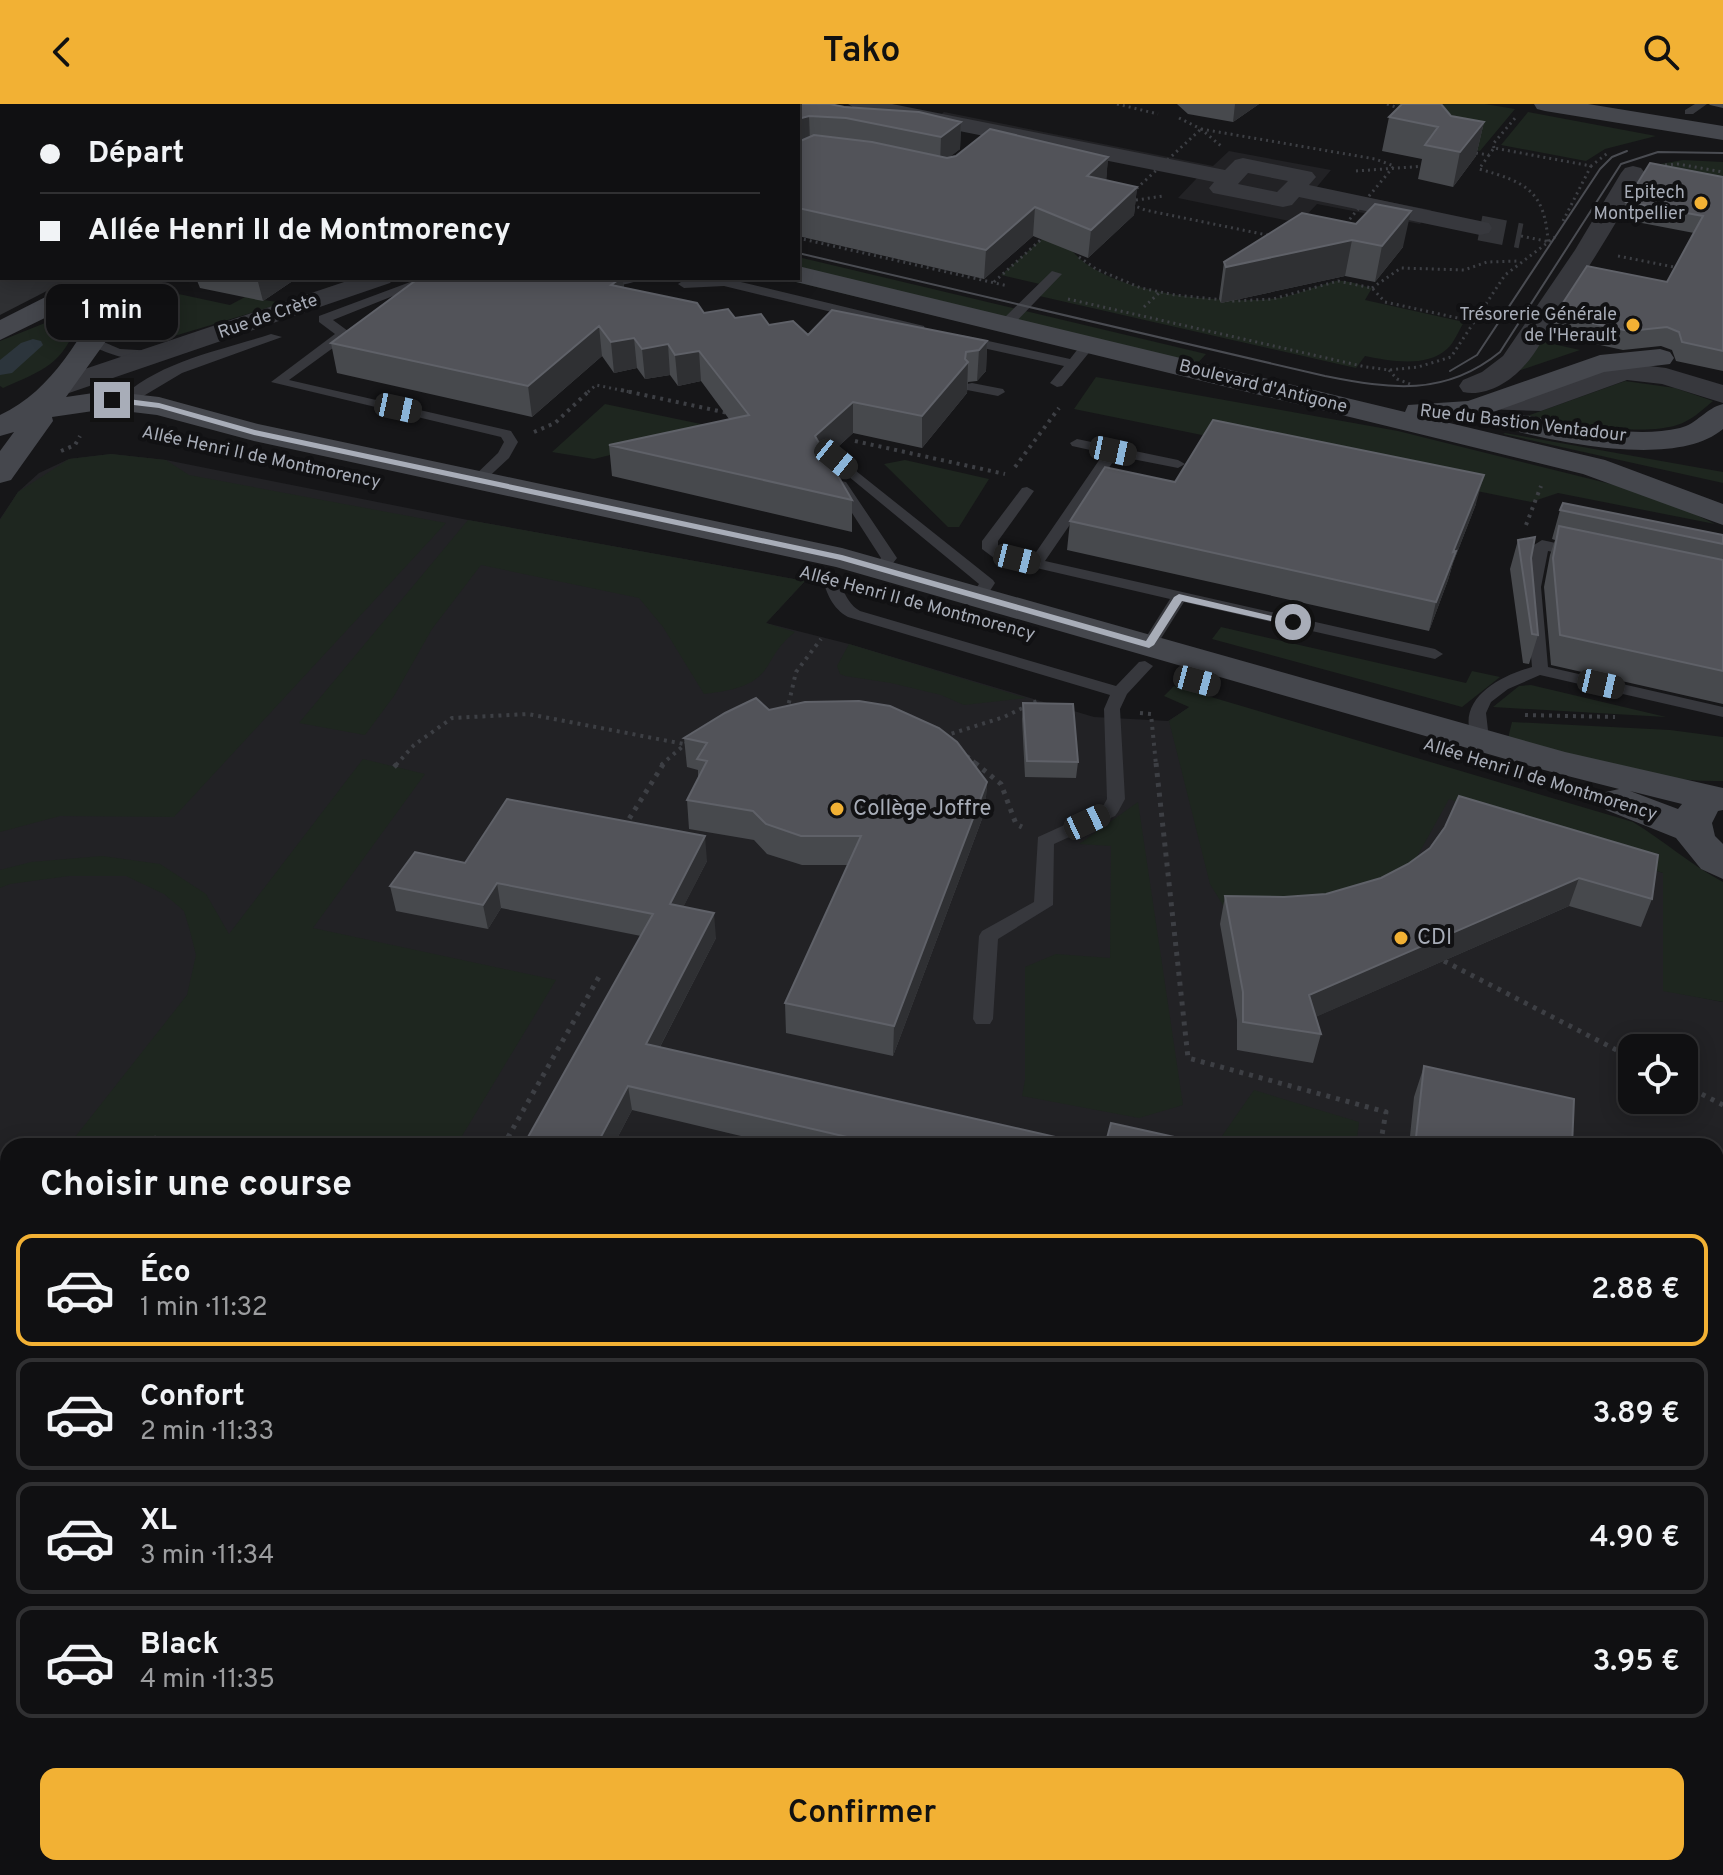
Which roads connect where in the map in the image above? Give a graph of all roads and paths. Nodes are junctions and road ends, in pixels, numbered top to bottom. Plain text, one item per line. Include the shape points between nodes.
1 (1110, 104) edge
2 (1118, 104) edge
3 (1387, 104) edge
4 (1545, 104) edge
5 (1643, 104) edge
6 (870, 105) edge
7 (1158, 114) dead end
8 (1518, 114) dead end
9 (1413, 115) edge
10 (1690, 115) edge
11 (1020, 117) dead end
12 (1179, 118) dead end
13 (1723, 118) edge
14 (1723, 133) edge
15 (991, 139) junction
16 (1494, 148) junction
17 (1615, 149) dead end
18 (1459, 150) edge
19 (1489, 155) junction
20 (1678, 164) dead end
21 (1428, 166) edge
22 (1591, 166) junction
23 (1479, 169) junction
24 (1467, 170) edge
25 (1723, 172) edge
26 (1633, 173) dead end
27 (1231, 177) junction
28 (1293, 189) junction
29 (1112, 201) edge
30 (1123, 201) junction
31 (1561, 225) dead end
32 (1480, 228) tunnel mouth
33 (1052, 230) edge
34 (1555, 237) dead end
35 (800, 238) edge
36 (1548, 242) junction
37 (1075, 254) edge
38 (1523, 261) junction
39 (1391, 265) edge
40 (1401, 268) junction
41 (800, 274) edge
42 (1056, 274) dead end
43 (100, 280) edge
44 (127, 280) edge
45 (375, 280) edge
46 (427, 280) edge
47 (618, 280) edge
48 (993, 282) junction
49 (580, 284) edge
50 (684, 284) dead end
51 (1372, 288) junction
52 (983, 291) edge
53 (1037, 292) junction
54 (1159, 292) junction
55 (1144, 307) dead end
56 (1476, 322) junction
57 (1006, 324) junction
58 (0, 331) edge
59 (937, 333) edge
60 (276, 337) dead end
61 (952, 337) edge
62 (92, 341) junction
63 (1081, 354) junction
64 (155, 355) junction
65 (1660, 358) edge
66 (1057, 383) dead end
67 (59, 387) junction
68 (972, 387) edge
69 (998, 392) dead end
70 (1723, 394) edge
71 (1483, 395) junction
72 (0, 400) edge
73 (1316, 401) junction
74 (36, 410) junction
75 (1057, 410) dead end
76 (1415, 411) junction
77 (1723, 413) edge
78 (731, 414) edge
79 (126, 415) junction
80 (0, 427) edge
81 (1709, 432) edge
82 (850, 440) edge
83 (511, 442) junction
84 (1077, 443) dead end
85 (1029, 448) dead end
86 (1113, 451) junction
87 (1552, 457) junction
88 (836, 459) edge
89 (1178, 464) dead end
90 (0, 473) edge
91 (1010, 475) dead end
92 (477, 480) junction
93 (841, 485) edge
94 (1027, 491) dead end
95 (1723, 515) edge
96 (1542, 545) junction
97 (1587, 554) edge
98 (1035, 564) junction
99 (881, 569) junction
100 (978, 597) junction
101 (1179, 597) junction
102 (821, 639) dead end
103 (1435, 654) dead end
104 (1138, 668) junction
105 (1540, 670) junction
106 (1037, 701) edge
107 (787, 711) junction
108 (801, 711) edge
109 (775, 712) edge
110 (1723, 712) edge
111 (1151, 714) dead end
112 (931, 732) edge
113 (696, 736) edge
114 (944, 736) junction
115 (1480, 739) junction
116 (685, 744) junction
117 (952, 744) edge
118 (961, 751) edge
119 (394, 767) dead end
120 (1711, 809) edge
121 (622, 830) edge
122 (1045, 841) junction
123 (1723, 865) edge
124 (1444, 961) edge
125 (600, 975) dead end
126 (983, 1019) dead end
127 (1618, 1051) edge
128 (1698, 1092) edge
129 (1723, 1105) edge
130 (508, 1138) edge
131 (1381, 1138) edge

1 - 2 path
2 - 7 path
3 - 9 path
4 - 10 street
5 - 10 street
6 - 15 street
8 - 16 path
10 - 13 street
10 - 14 street
11 - 15 street
12 - 27 path via 1201,129
15 - 27 street
16 - 19 path
16 - 22 path
17 - 22 path
18 - 19 path
19 - 23 path
20 - 25 path
21 - 28 path via 1394,166
22 - 31 path
23 - 24 path
23 - 36 path via 1505,176 1534,195 1545,211
26 - 71 street via 1513,362 1492,378
27 - 28 street
27 - 30 path
28 - 30 path via 1329,244 1145,210
28 - 32 street
29 - 30 path
33 - 48 path
34 - 36 path
35 - 48 path
36 - 38 path
37 - 54 path via 1096,269
38 - 40 path via 1487,262 1464,270
38 - 56 path via 1505,275
39 - 40 path
40 - 51 path
41 - 57 street, Boulevard d'Antigone
42 - 53 lane
43 - 58 street
44 - 62 street
45 - 64 street, Rue de Crète
46 - 83 lane via 324,319 343,334 278,382 488,428 506,434
47 - 49 lane
48 - 52 path
48 - 53 path
50 - 59 lane via 724,282
51 - 54 path via 1338,281 1273,299 1233,301
51 - 56 path via 1385,302
53 - 56 path via 1389,370 1451,357
53 - 57 lane
54 - 55 path
57 - 63 street, Boulevard d'Antigone
60 - 79 lane via 150,382
61 - 63 lane
62 - 64 lane, Rue de Crète via 117,353
62 - 67 street
63 - 66 lane
63 - 73 street, Boulevard d'Antigone
64 - 67 street, Rue de Crète
65 - 71 street via 1600,364
67 - 74 street
68 - 69 lane
70 - 71 street via 1666,376 1625,371 1541,402 1518,405
71 - 76 street via 1471,410
72 - 74 street, Allée Henri II de Montmorency
73 - 76 street, Rue du Bastion Ventadour
73 - 87 street, Boulevard d'Antigone
74 - 79 street, Allée Henri II de Montmorency
74 - 80 street
74 - 90 street via 38,421
75 - 85 path
76 - 81 street, Rue du Bastion Ventadour via 1637,438
77 - 81 street, Rue du Bastion Ventadour
78 - 83 path via 596,385 555,423
79 - 92 street, Allée Henri II de Montmorency via 159,406
79 - 104 street, Allée Henri II de Montmorency via 719,558 830,577
82 - 91 path
83 - 92 lane
84 - 86 lane
86 - 89 lane
86 - 98 lane via 1099,484
87 - 95 street, Boulevard d'Antigone via 1594,467
87 - 96 path via 1526,524
88 - 100 lane via 987,583
92 - 99 street, Allée Henri II de Montmorency
93 - 99 lane via 889,558
94 - 98 lane via 990,541 990,549
96 - 97 lane
96 - 105 lane via 1533,587
98 - 101 lane
99 - 100 street, Allée Henri II de Montmorency
100 - 104 street, Allée Henri II de Montmorency
101 - 103 lane
101 - 104 lane
102 - 107 path via 798,667
104 - 115 street, Allée Henri II de Montmorency
104 - 120 street, Allée Henri II de Montmorency via 1623,802
104 - 122 lane via 1112,709 1116,799 1109,812
105 - 110 lane
105 - 115 lane via 1500,686 1479,706
106 - 114 path
107 - 108 path
107 - 109 path
111 - 131 path via 1188,1058 1386,1112
112 - 114 path
113 - 116 path
114 - 117 path
115 - 120 street, Allée Henri II de Montmorency
116 - 119 path via 528,714 452,718
116 - 121 path via 659,767
118 - 122 path via 1001,784 1016,824
120 - 123 street via 1704,850
122 - 126 lane via 1043,905 989,936
124 - 127 path
125 - 130 path
128 - 129 path

